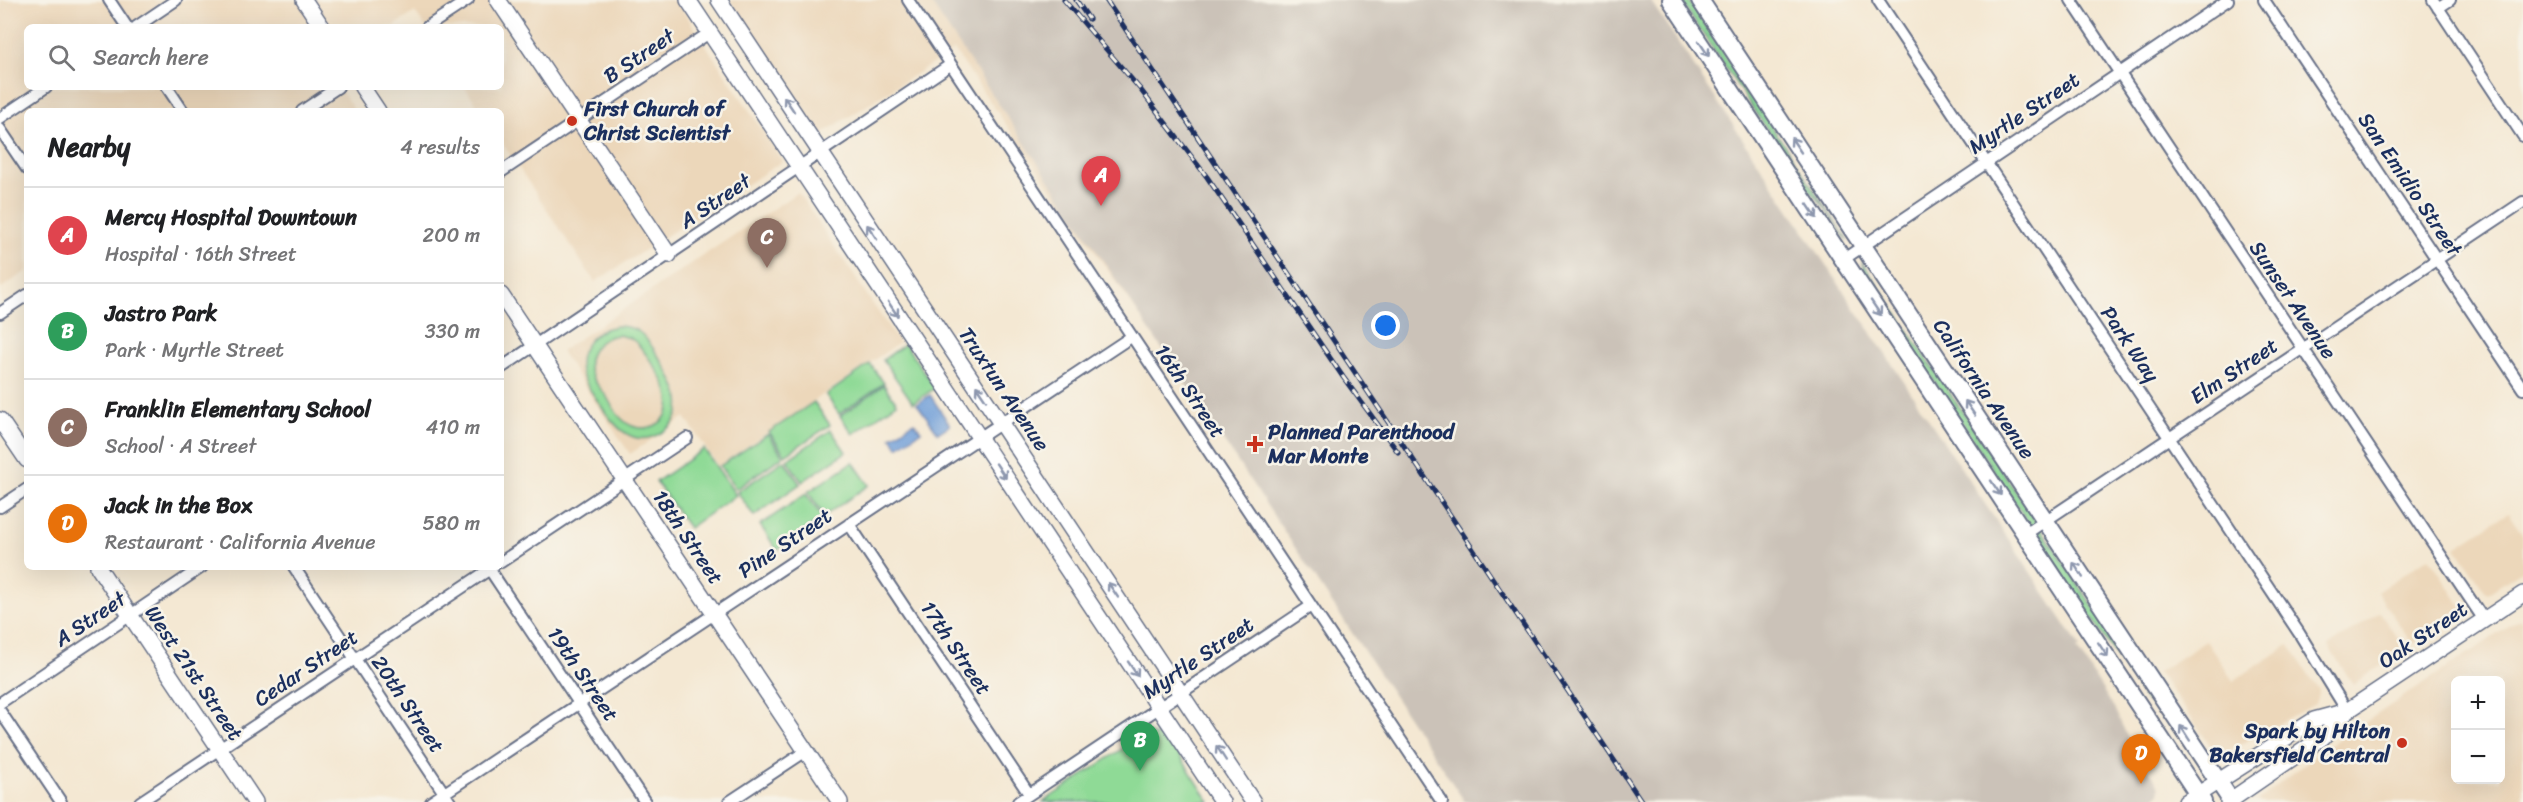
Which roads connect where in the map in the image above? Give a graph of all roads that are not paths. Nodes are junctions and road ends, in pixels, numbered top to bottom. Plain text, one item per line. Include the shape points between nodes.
1 (109, 0) edge
2 (176, 0) edge
3 (304, 0) edge
4 (468, 0) edge
5 (498, 0) edge
6 (688, 0) edge
7 (719, 0) edge
8 (908, 0) edge
9 (1671, 0) edge
10 (1700, 0) edge
11 (1878, 0) edge
12 (2071, 0) edge
13 (2228, 0) edge
14 (2264, 0) edge
15 (2450, 0) edge
16 (2435, 4) edge
17 (125, 24) edge
18 (140, 24) edge
19 (320, 24) edge
20 (432, 24) edge
21 (709, 33) junction
22 (950, 65) junction
23 (2119, 73) junction
24 (42, 90) edge
25 (169, 90) edge
26 (334, 90) edge
27 (364, 90) edge
28 (181, 108) edge
29 (306, 108) edge
30 (376, 108) edge
31 (0, 118) edge
32 (579, 120) junction
33 (0, 129) edge
34 (2523, 136) edge
35 (821, 153) junction
36 (1986, 162) junction
37 (24, 165) edge
38 (800, 168) junction
39 (504, 170) edge
40 (2523, 202) edge
41 (1863, 246) junction
42 (669, 255) junction
43 (1844, 259) junction
44 (2436, 260) junction
45 (24, 297) edge
46 (504, 300) edge
47 (0, 313) edge
48 (1131, 337) junction
49 (534, 345) junction
50 (2303, 349) junction
51 (504, 366) edge
52 (2523, 389) edge
53 (0, 420) edge
54 (1001, 423) junction
55 (687, 438) dead end
56 (979, 438) junction
57 (2169, 438) junction
58 (24, 456) edge
59 (624, 480) junction
60 (24, 491) edge
61 (0, 507) edge
62 (2045, 521) junction
63 (849, 524) junction
64 (2027, 533) junction
65 (504, 560) edge
66 (100, 570) edge
67 (198, 570) edge
68 (296, 570) edge
69 (487, 570) edge
70 (491, 570) edge
71 (2522, 596) edge
72 (1311, 606) junction
73 (714, 614) junction
74 (131, 615) junction
75 (2484, 620) junction
76 (355, 659) junction
77 (1181, 692) junction
78 (0, 702) edge
79 (579, 704) junction
80 (1159, 708) junction
81 (0, 711) edge
82 (2347, 711) junction
83 (220, 749) junction
84 (806, 751) junction
85 (2218, 781) junction
86 (1029, 795) junction
87 (447, 798) edge
88 (2196, 800) edge
89 (2230, 801) edge
90 (61, 802) edge
91 (140, 802) edge
92 (255, 802) edge
93 (431, 802) edge
94 (645, 802) edge
95 (729, 802) edge
96 (840, 802) edge
97 (1018, 802) edge
98 (1222, 802) edge
99 (1253, 802) edge
100 (1442, 802) edge

1 - 17 street
2 - 18 street
3 - 19 main road
4 - 20 street
5 - 32 main road
6 - 21 main road
35 -> 7 main road, Truxtun Avenue
8 - 22 street, 16th Street
9 -> 43 main road
41 -> 10 main road, California Avenue
11 - 36 street, Park Way
12 - 23 street, Sunset Avenue
13 - 23 street, Myrtle Street
14 - 44 street, San Emidio Street
15 - 16 street
16 - 34 street
21 - 32 street, B Street
21 - 38 main road
22 - 35 street, A Street
22 - 48 street, 16th Street
23 - 36 street, Myrtle Street
23 - 50 street, Sunset Avenue
24 - 31 street
25 - 28 street
26 - 29 street
27 - 30 main road
32 - 39 street, B Street
32 - 42 main road
33 - 37 street
35 - 38 street, A Street
54 -> 35 main road, Truxtun Avenue
36 - 41 street, Myrtle Street
36 - 57 street, Park Way
38 - 42 street, A Street
38 -> 56 main road
40 - 44 street, Elm Street
41 - 43 street, Myrtle Street
62 -> 41 main road, California Avenue
42 - 49 street, A Street
43 -> 64 main road
44 - 50 street, Elm Street
44 - 52 street, San Emidio Street
45 - 47 street
46 - 49 main road, 18th Street
48 - 54 street, Pine Street
48 - 72 street, 16th Street
49 - 51 street, A Street
49 - 59 main road, 18th Street
50 - 57 street, Elm Street
50 - 75 street, Sunset Avenue
53 - 58 main road
54 - 56 street, Pine Street
77 -> 54 main road, Truxtun Avenue
55 - 59 street
56 - 63 street, Pine Street
56 -> 80 main road
57 - 62 street, Elm Street
57 - 82 street, Park Way
59 - 65 street
59 - 73 main road, 18th Street
60 - 61 street
62 - 64 street, Elm Street
85 -> 62 main road, California Avenue
63 - 73 street, Pine Street
63 - 86 street, 17th Street
64 -> 88 main road
66 - 74 main road, West 21st Street
67 - 74 street, A Street
68 - 76 street, 20th Street
69 - 76 street, Cedar Street
70 - 79 street, 19th Street
71 - 75 main road, Oak Street
72 - 77 street, Myrtle Street
72 - 100 street, 16th Street
73 - 79 street, Pine Street
73 - 84 main road, 18th Street
74 - 78 street, A Street
74 - 83 main road, West 21st Street
75 - 82 main road, Oak Street
76 - 83 street, Cedar Street
76 - 87 street, 20th Street
77 - 80 street, Myrtle Street
99 -> 77 main road, Truxtun Avenue
79 - 87 street, Pine Street
79 - 94 street, 19th Street
80 - 86 street, Myrtle Street
80 - 98 main road
81 - 90 street
82 - 85 main road, Oak Street via 2313,720
82 - 89 main road, Oak Street via 2323,737
83 - 91 street, Cedar Street
83 - 92 main road, West 21st Street
84 - 95 street
84 - 96 main road, 18th Street
85 - 88 main road, Oak Street
85 - 89 main road, California Avenue
86 - 97 street, Myrtle Street
87 - 93 street, Pine Street

